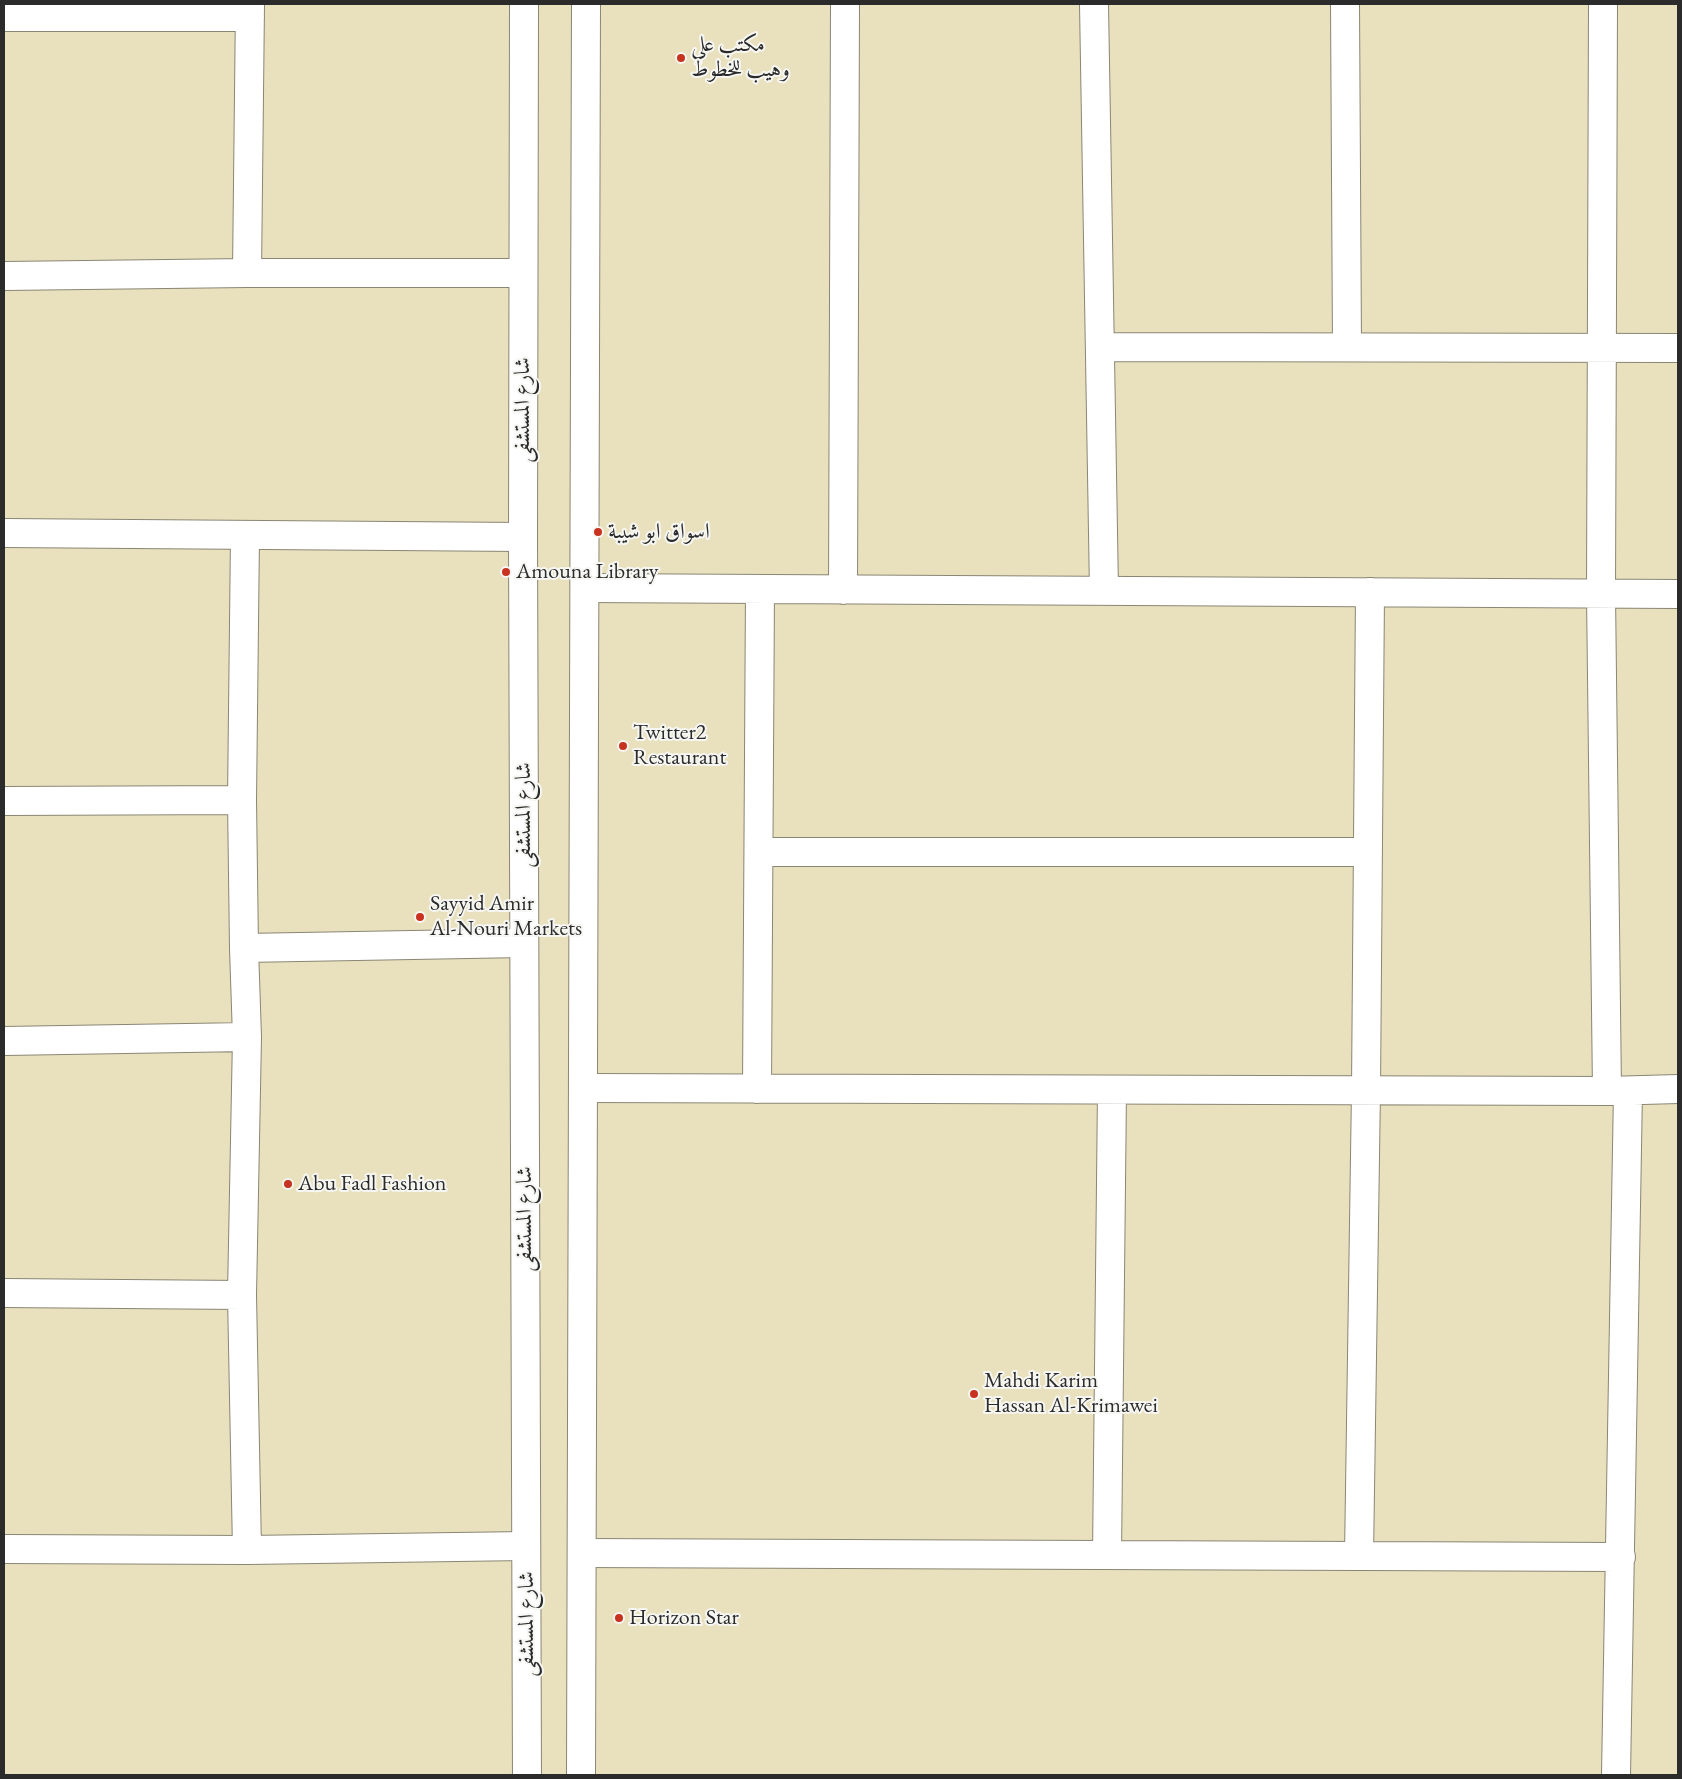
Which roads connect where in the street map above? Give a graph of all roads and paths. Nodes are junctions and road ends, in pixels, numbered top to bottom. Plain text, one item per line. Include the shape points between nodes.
1 (524, 4) edge
2 (586, 4) edge
3 (845, 4) edge
4 (1094, 4) edge
5 (1346, 4) edge
6 (1603, 4) edge
7 (250, 10) edge
8 (4, 17) edge
9 (247, 273) junction
10 (523, 273) junction
11 (4, 276) edge
12 (1100, 347) junction
13 (1347, 348) junction
14 (1602, 348) junction
15 (1678, 348) edge
16 (4, 534) edge
17 (245, 535) junction
18 (523, 537) junction
19 (586, 588) junction
20 (760, 589) junction
21 (843, 590) junction
22 (1104, 591) junction
23 (1370, 592) junction
24 (1601, 594) junction
25 (1678, 594) edge
26 (242, 800) junction
27 (4, 801) edge
28 (758, 852) junction
29 (1368, 852) junction
30 (524, 943) junction
31 (244, 948) junction
32 (247, 1037) junction
33 (4, 1041) edge
34 (583, 1088) junction
35 (757, 1089) junction
36 (1678, 1089) edge
37 (1112, 1090) junction
38 (1366, 1090) junction
39 (1617, 1091) junction
40 (4, 1293) edge
41 (242, 1294) junction
42 (526, 1546) junction
43 (4, 1549) edge
44 (247, 1550) junction
45 (582, 1553) junction
46 (1107, 1555) junction
47 (1359, 1556) junction
48 (1620, 1557) junction
49 (527, 1775) edge
50 (581, 1775) edge
51 (1616, 1775) edge

1 - 10 street, شارع المستشفى
2 - 19 street
3 - 21 street
4 - 12 street
5 - 13 street
6 - 14 street
7 - 8 street
7 - 9 street
9 - 10 street
9 - 11 street
10 - 18 street, شارع المستشفى
12 - 13 street
12 - 22 street
13 - 14 street
14 - 15 street
14 - 24 street
16 - 17 street
17 - 18 street
17 - 26 street
18 - 30 street, شارع المستشفى
19 - 20 street
19 - 34 street
20 - 21 street
20 - 28 street
21 - 22 street
22 - 23 street
23 - 24 street
23 - 29 street
24 - 25 street
24 - 39 street
26 - 27 street
26 - 31 street
28 - 29 street
28 - 35 street
29 - 38 street
30 - 31 street
30 - 42 street, شارع المستشفى
31 - 32 street
32 - 33 street
32 - 41 street
34 - 35 street
34 - 45 street
35 - 37 street
36 - 39 street
37 - 38 street
37 - 46 street
38 - 39 street
38 - 47 street
39 - 48 street
40 - 41 street
41 - 44 street
42 - 44 street
42 - 49 street, شارع المستشفى
43 - 44 street
45 - 46 street
45 - 50 street
46 - 47 street
47 - 48 street
48 - 51 street

